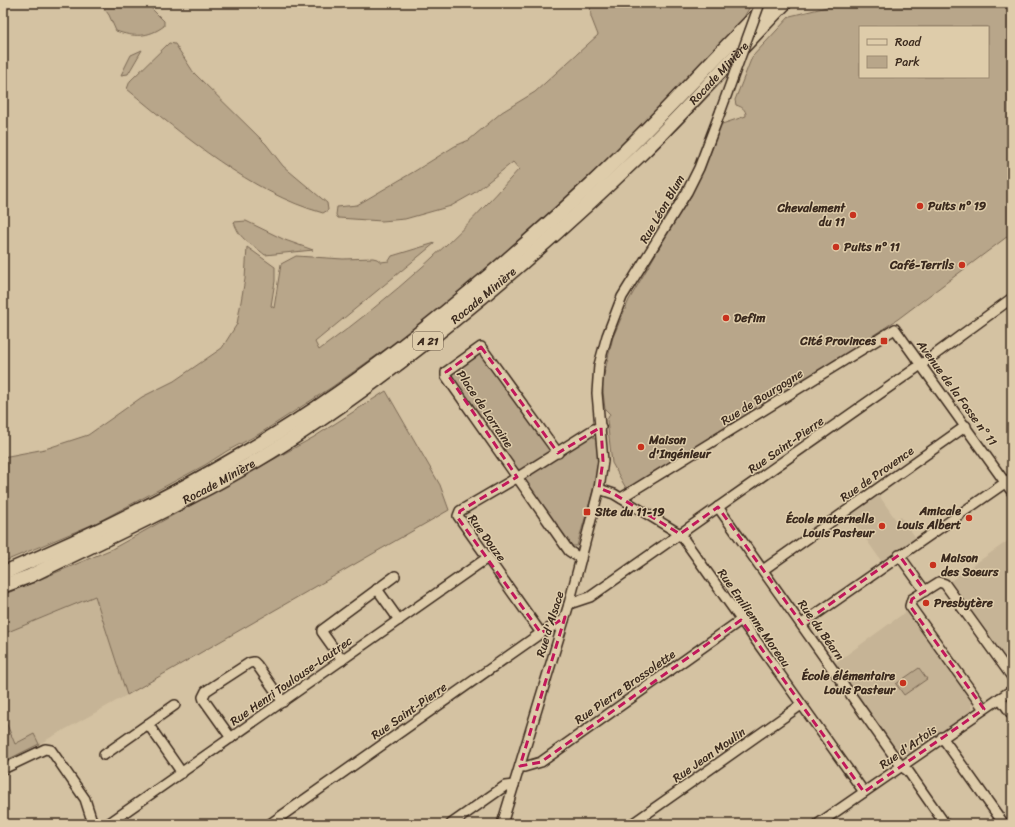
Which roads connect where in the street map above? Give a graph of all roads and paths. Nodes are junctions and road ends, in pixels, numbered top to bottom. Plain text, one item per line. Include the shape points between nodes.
1 (760, 3) edge
2 (770, 3) edge
3 (785, 3) edge
4 (1012, 298) edge
5 (895, 329) joint
6 (922, 364) junction
7 (966, 426) junction
8 (601, 427) junction
9 (558, 453) junction
10 (518, 478) junction
11 (1009, 480) edge
12 (599, 489) junction
13 (1012, 492) edge
14 (622, 498) junction
15 (718, 508) junction
16 (680, 534) junction
17 (899, 555) junction
18 (487, 558) junction
19 (581, 559) junction
20 (763, 570) junction
21 (3, 573) edge
22 (395, 576) dead end
23 (3, 586) edge
24 (377, 589) junction
25 (925, 591) junction
26 (569, 604) junction
27 (399, 620) junction
28 (564, 620) junction
29 (741, 620) junction
30 (802, 624) junction
31 (541, 633) junction
32 (342, 660) junction
33 (1012, 676) edge
34 (1012, 690) edge
35 (1000, 698) junction
36 (283, 702) junction
37 (175, 705) dead end
38 (801, 705) junction
39 (984, 710) junction
40 (1012, 715) edge
41 (148, 724) junction
42 (942, 737) junction
43 (231, 738) junction
44 (104, 755) dead end
45 (520, 766) junction
46 (901, 766) junction
47 (3, 769) edge
48 (182, 773) junction
49 (514, 785) junction
50 (864, 792) junction
51 (282, 821) edge
52 (93, 824) edge
53 (108, 824) edge
54 (270, 824) edge
55 (451, 824) edge
56 (502, 824) edge
57 (632, 824) edge
58 (818, 824) edge
59 (945, 824) edge
60 (1004, 824) edge

1 - 8 street, Rue Léon Blum, bridge via 699,168 622,297 607,336 599,365 597,393
2 - 21 highway, Rocade Minière / A 21 via 589,186 503,264 401,347 317,407 246,452 168,495
3 - 23 highway, Rocade Minière / A 21 via 640,156 560,230 512,274 379,378 293,438 212,487 30,576
4 - 6 street, Rue Saint-Pierre
5 - 6 street, Avenue de la Fosse n° 11
5 - 14 street, Rue de Bourgogne
6 - 7 street, Avenue de la Fosse n° 11
6 - 15 street, Rue Saint-Pierre
7 - 11 street, Avenue de la Fosse n° 11
7 - 20 street, Rue de Provence
8 - 9 street
8 - 12 street, Rue d'Alsace via 603,461
9 - 10 street
9 - 10 street, Place de Lorraine via 481,347 446,372 446,376
10 - 18 street, Rue Douze via 460,511 458,516
10 - 19 street, Place de Lorraine via 569,551
11 - 13 street, Avenue de la Fosse n° 11
11 - 17 street
12 - 14 street, Rue Emilienne Moreau
12 - 19 street, Rue d'Alsace
14 - 16 street, Rue Emilienne Moreau
15 - 16 street, Rue Saint-Pierre
15 - 20 street, Rue du Béarn
16 - 26 street, Rue Saint-Pierre via 590,597
16 - 29 street, Rue Emilienne Moreau
17 - 25 street
17 - 30 street
18 - 27 street, Rue Henri Toulouse-Lautrec
18 - 31 street, Rue Douze
19 - 26 street, Rue d'Alsace
20 - 30 street, Rue du Béarn
22 - 24 street
24 - 27 street
24 - 32 street via 323,628 322,632
25 - 33 street via 939,582 945,584
25 - 39 street via 912,599 910,606
26 - 28 street, Rue d'Alsace
27 - 32 street, Rue Henri Toulouse-Lautrec
28 - 31 street, Rue Saint-Pierre
28 - 45 street, Rue d'Alsace
29 - 38 street, Rue Emilienne Moreau
29 - 45 street, Rue Pierre Brossolette via 541,762
30 - 46 street, Rue du Béarn
31 - 51 street, Rue Saint-Pierre
32 - 36 street, Rue Henri Toulouse-Lautrec
34 - 35 street, Rue d'Artois
35 - 39 street, Rue d'Artois
35 - 40 street
36 - 43 street, Rue Henri Toulouse-Lautrec
36 - 43 street via 254,662 206,691 204,700
37 - 41 street
38 - 50 street, Rue Emilienne Moreau
38 - 57 street, Rue Jean Moulin
39 - 42 street, Rue d'Artois
41 - 44 street
41 - 48 street
42 - 46 street, Rue d'Artois
42 - 60 street
43 - 48 street, Rue Henri Toulouse-Lautrec
45 - 49 street, Rue d'Alsace
46 - 50 street, Rue d'Artois
46 - 59 street, Rue du Béarn via 908,771
47 - 52 street via 45,749 54,753 85,799
48 - 53 street, Rue Henri Toulouse-Lautrec
49 - 55 street via 505,786
49 - 56 street, Rue d'Alsace
50 - 58 street, Rue d'Artois
51 - 54 street, Rue Saint-Pierre

